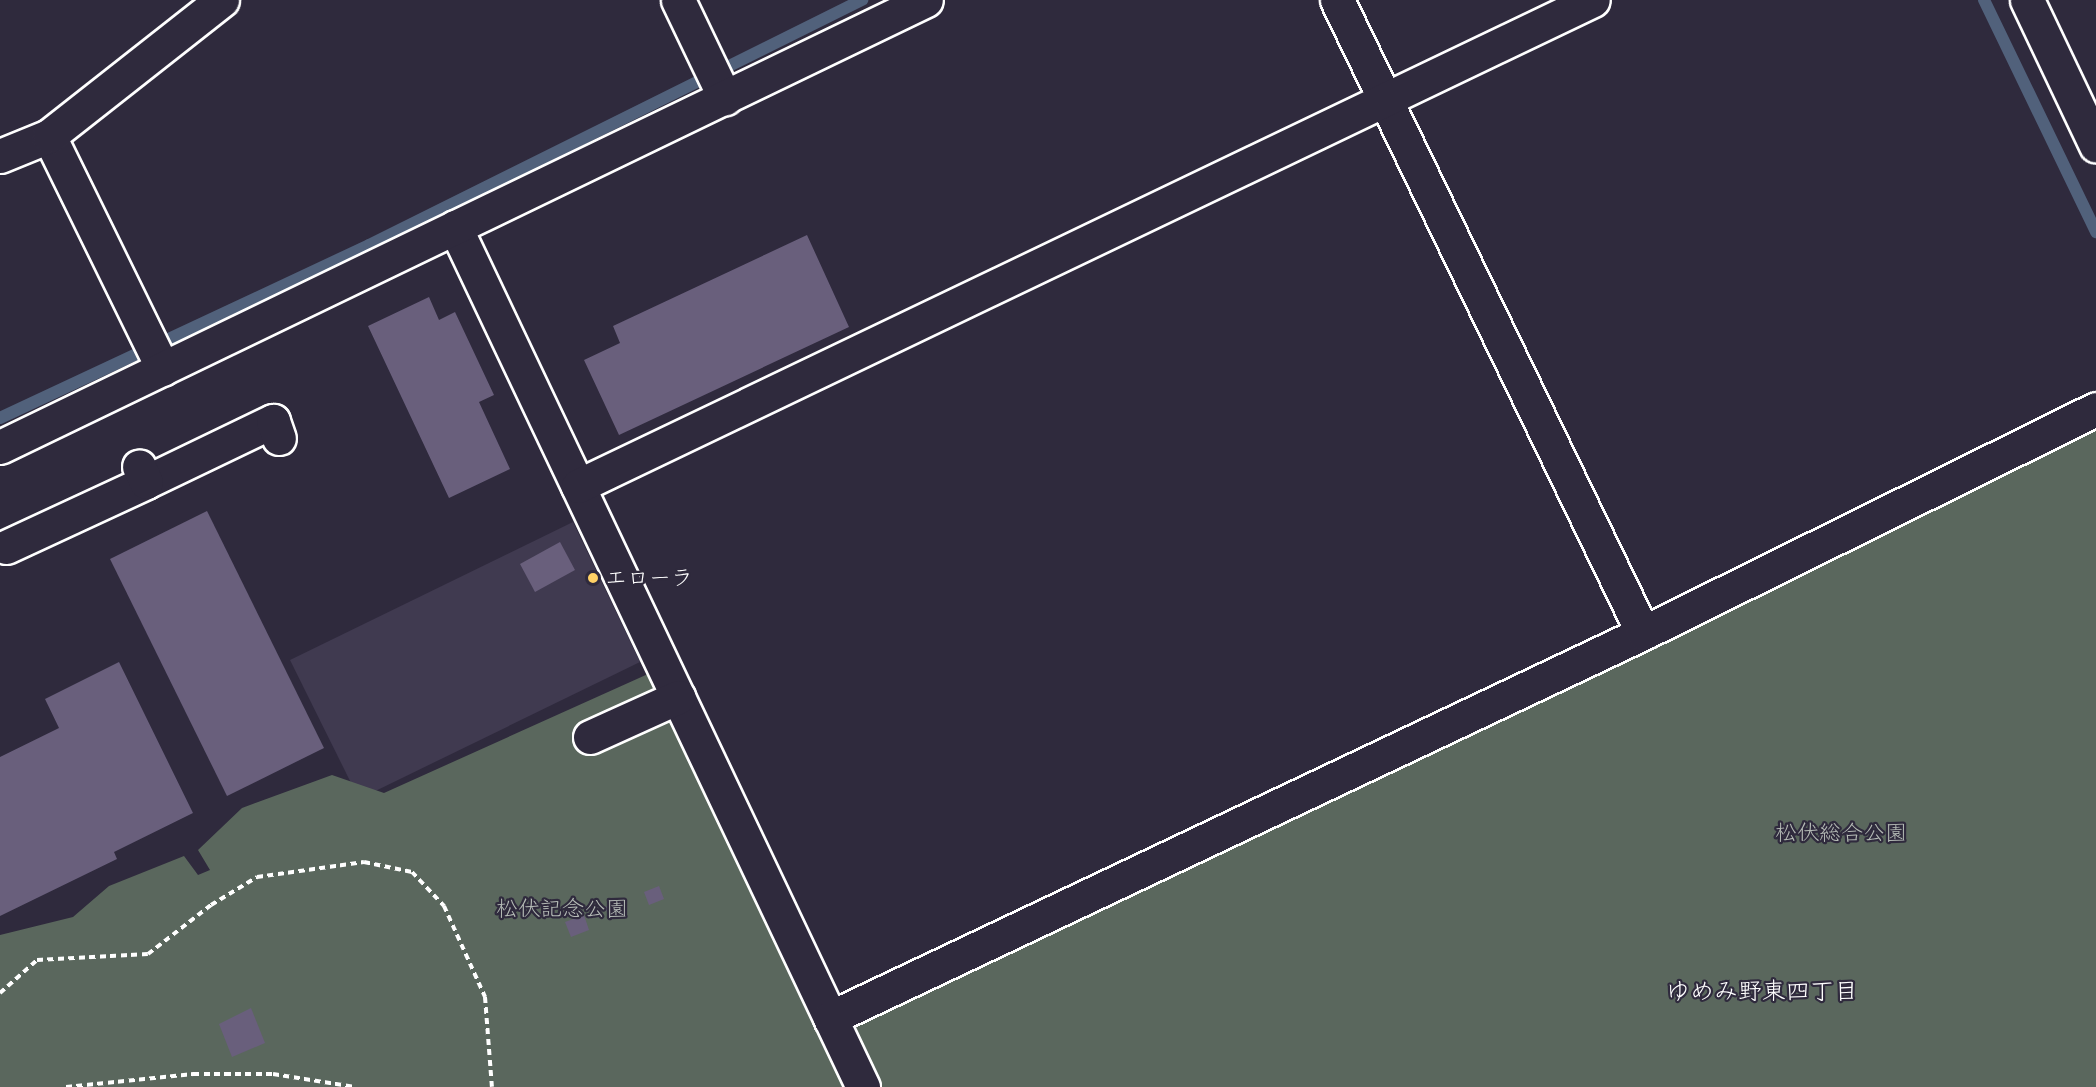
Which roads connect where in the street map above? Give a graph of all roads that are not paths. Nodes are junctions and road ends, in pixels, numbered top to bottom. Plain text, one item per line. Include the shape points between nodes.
1 (222, 0) edge
2 (678, 0) edge
3 (926, 0) edge
4 (1337, 0) edge
5 (1593, 0) edge
6 (2027, 0) edge
7 (725, 98) junction
8 (1386, 99) junction
9 (49, 136) junction
10 (2096, 145) edge
11 (0, 156) edge
12 (455, 227) junction
13 (163, 369) junction
14 (2096, 409) edge
15 (279, 438) dead end
16 (0, 447) edge
17 (578, 486) junction
18 (2, 543) edge
19 (1643, 633) junction
20 (678, 697) junction
21 (590, 737) dead end
22 (830, 1018) junction
23 (862, 1087) edge

1 - 9 street
2 - 7 street
3 - 7 street
4 - 8 street
5 - 8 street
6 - 10 street
7 - 12 street
8 - 17 street
8 - 19 street
9 - 11 street
9 - 13 street
12 - 13 street
12 - 17 street
13 - 16 street
14 - 19 street
15 - 18 street via 273,422 143,474
17 - 20 street via 625,607
19 - 22 street
20 - 21 street
20 - 22 street
22 - 23 street

